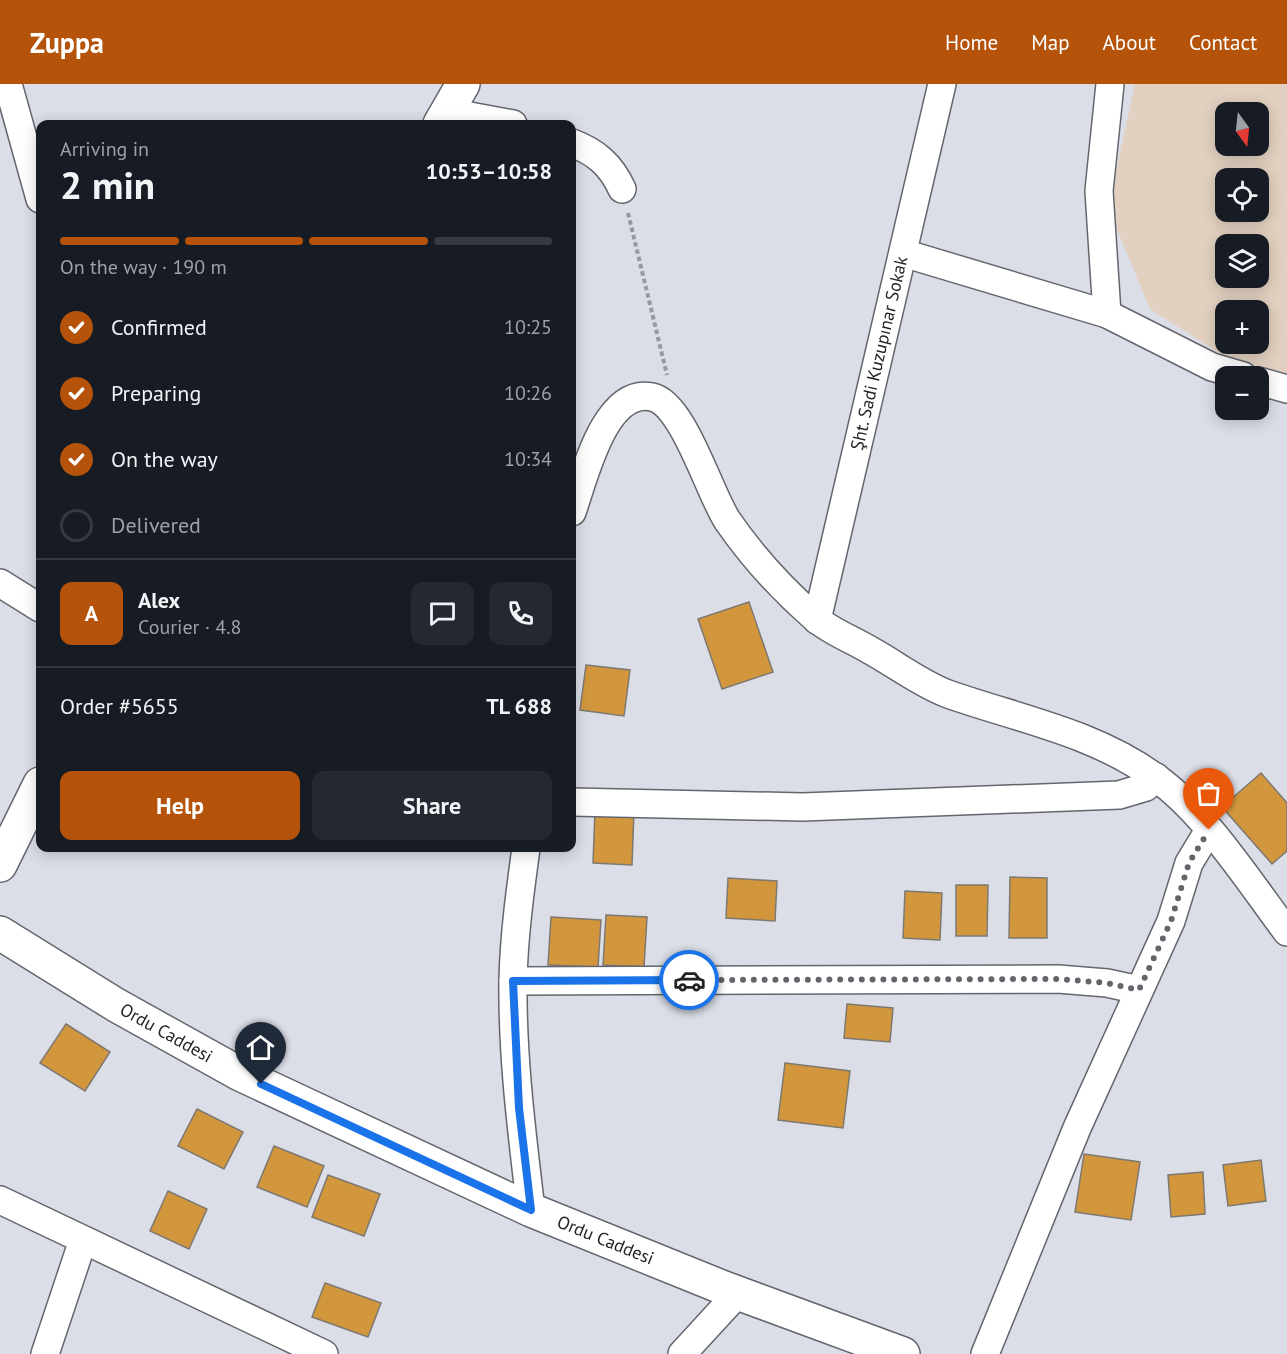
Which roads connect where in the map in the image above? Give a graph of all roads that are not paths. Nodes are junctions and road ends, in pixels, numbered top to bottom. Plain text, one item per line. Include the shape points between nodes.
1 (8, 84) edge
2 (463, 84) edge
3 (942, 84) edge
4 (1110, 84) edge
5 (444, 118) edge
6 (467, 120) edge
7 (576, 145) edge
8 (36, 185) edge
9 (622, 189) road end
10 (903, 253) junction
11 (1107, 314) junction
12 (1215, 368) edge
13 (1269, 384) edge
14 (1287, 389) edge
15 (576, 502) edge
16 (0, 583) edge
17 (36, 606) edge
18 (817, 620) junction
19 (1156, 777) junction
20 (36, 792) edge
21 (576, 802) edge
22 (1209, 830) junction
23 (525, 852) edge
24 (0, 865) edge
25 (1287, 932) edge
26 (0, 933) edge
27 (513, 981) junction
28 (1139, 990) junction
29 (0, 1200) edge
30 (531, 1210) junction
31 (83, 1240) junction
32 (738, 1293) junction
33 (45, 1354) edge
34 (324, 1354) edge
35 (682, 1354) edge
36 (903, 1354) edge
37 (985, 1354) edge

1 - 8 street
2 - 5 street
3 - 10 street, Şht. Sadi Kuzupınar Sokak
4 - 11 street via 1099,191
5 - 6 street
7 - 9 street via 609,166
10 - 11 street
10 - 18 street, Şht. Sadi Kuzupınar Sokak
11 - 12 street
13 - 14 street
15 - 18 street via 610,415 628,399 658,399 679,420 706,481 746,546
16 - 17 street
18 - 19 street via 946,693 1059,727
19 - 21 street via 1146,788 1119,795 803,807
19 - 22 street
20 - 24 street
22 - 25 street
22 - 28 street via 1189,863 1171,921
23 - 27 street
26 - 30 street, Ordu Caddesi via 116,1005 240,1074
27 - 28 street via 1058,979
27 - 30 street via 519,1108
28 - 37 street via 1077,1128
29 - 31 street
30 - 32 street, Ordu Caddesi
31 - 33 street
31 - 34 street
32 - 35 street
32 - 36 street, Ordu Caddesi

